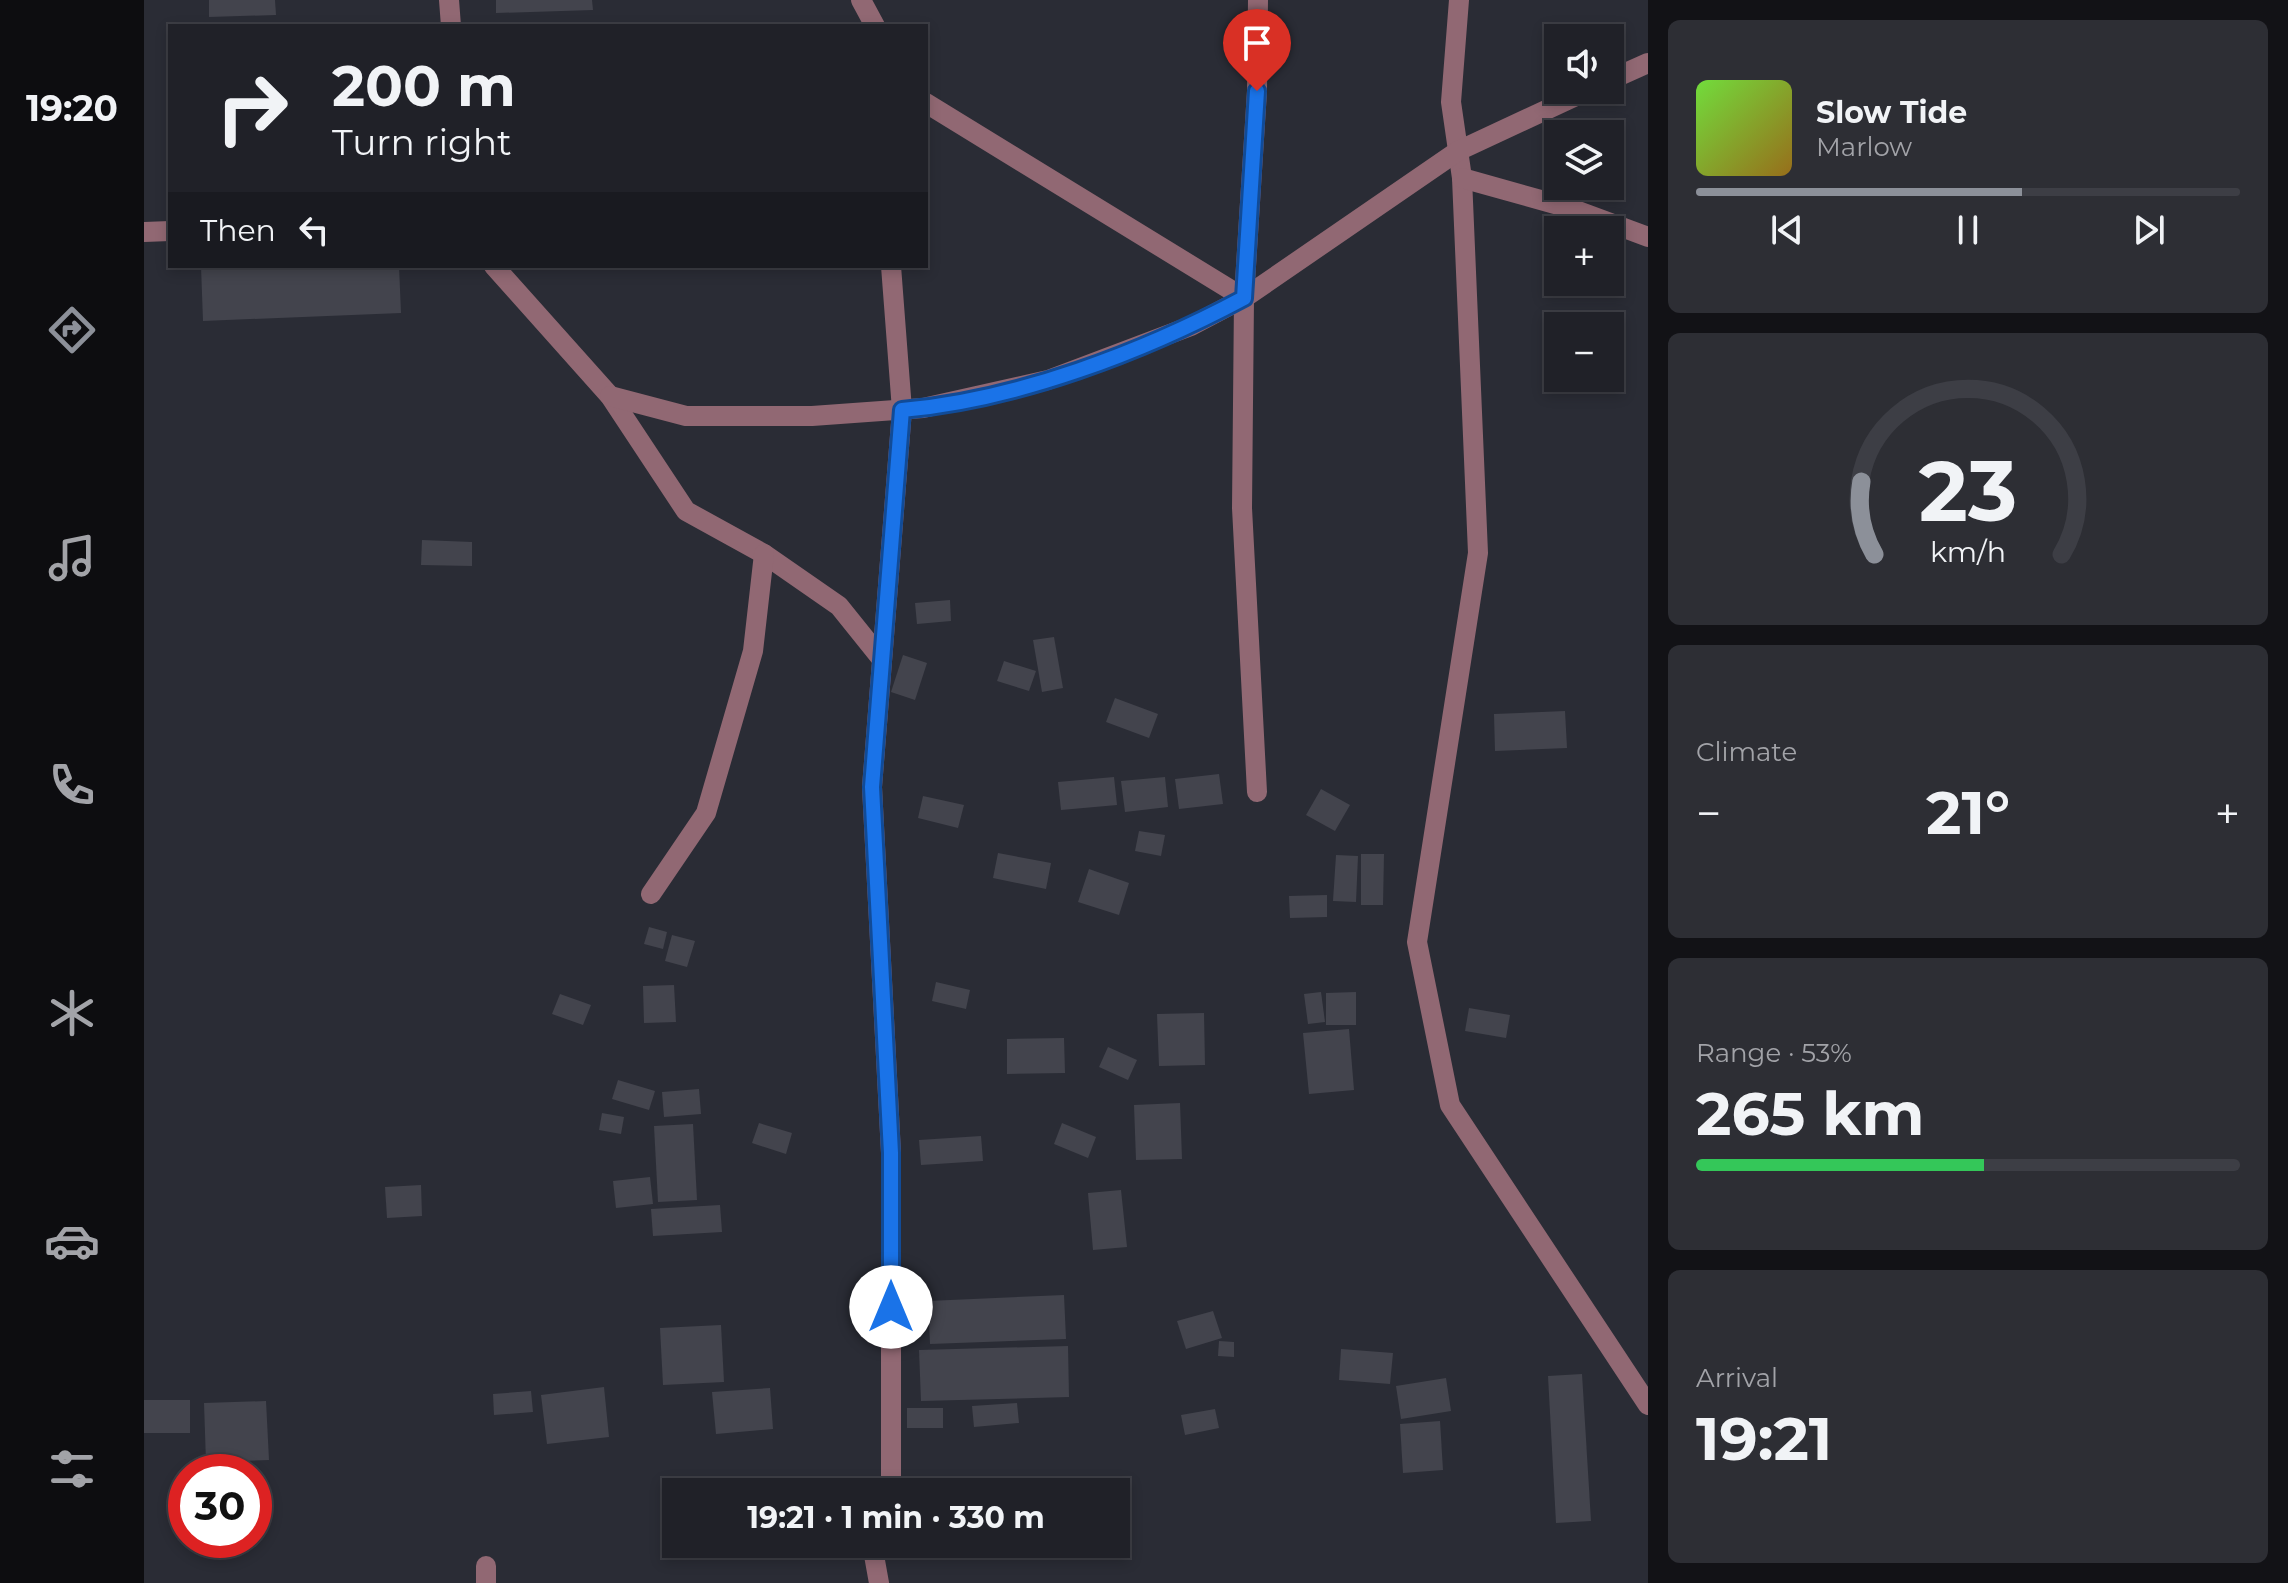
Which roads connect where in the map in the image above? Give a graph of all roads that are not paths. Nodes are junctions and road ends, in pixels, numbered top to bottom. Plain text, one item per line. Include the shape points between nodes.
1 (449, 0) edge
2 (861, 0) edge
3 (872, 0) edge
4 (1258, 0) edge
5 (1459, 0) edge
6 (451, 24) edge
7 (874, 24) edge
8 (1648, 63) edge
9 (1624, 74) edge
10 (928, 104) edge
11 (1559, 104) edge
12 (1458, 151) junction
13 (1462, 178) junction
14 (168, 231) edge
15 (144, 232) edge
16 (1648, 237) edge
17 (496, 268) edge
18 (891, 268) edge
19 (1244, 298) junction
20 (610, 396) junction
21 (902, 410) junction
22 (764, 554) junction
23 (880, 657) junction
24 (1257, 792) dead end
25 (651, 894) dead end
26 (1648, 1405) edge
27 (891, 1478) edge
28 (875, 1558) edge
29 (879, 1583) edge

1 - 6 street
2 - 7 street
3 - 7 street
4 - 19 street
5 - 12 street via 1451,102
8 - 9 street
10 - 19 street
11 - 12 street
12 - 13 street
12 - 19 street
13 - 16 street via 1573,209
13 - 26 street via 1478,553 1417,942 1450,1105
14 - 15 street
17 - 20 street
18 - 21 street
19 - 21 street via 1191,326 1048,380
19 - 24 street via 1242,508
20 - 21 street via 686,416
20 - 22 street via 686,511
21 - 23 street
22 - 23 street via 839,606
22 - 25 street via 753,651 706,813
23 - 27 street via 872,787 891,1153
28 - 29 street

